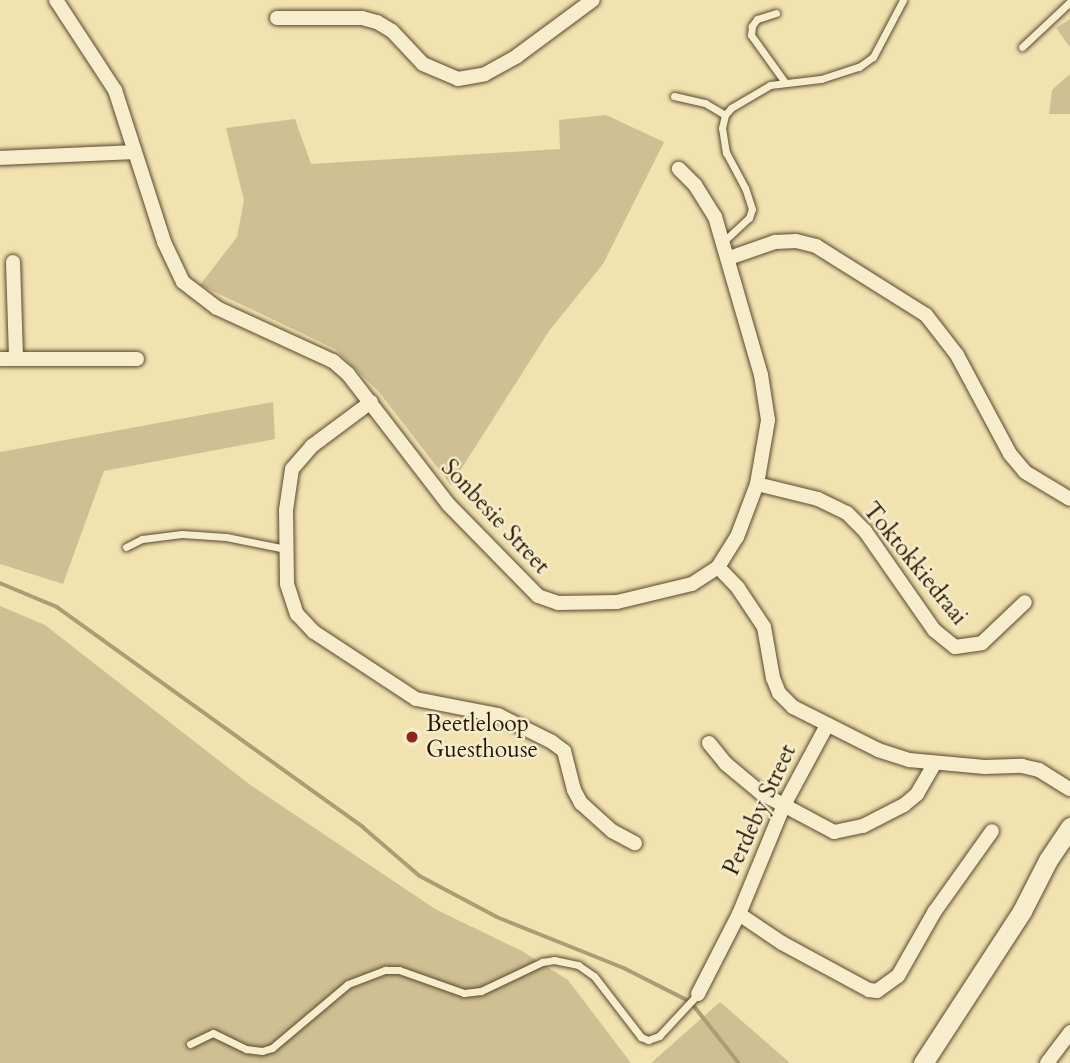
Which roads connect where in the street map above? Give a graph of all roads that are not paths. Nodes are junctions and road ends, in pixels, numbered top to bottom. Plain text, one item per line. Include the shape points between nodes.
1 (56, 0) edge
2 (593, 0) edge
3 (904, 0) edge
4 (1070, 2) edge
5 (776, 13) dead end
6 (276, 18) dead end
7 (1022, 47) dead end
8 (784, 81) junction
9 (674, 96) dead end
10 (725, 115) junction
11 (135, 152) junction
12 (0, 158) edge
13 (679, 169) dead end
14 (724, 241) junction
15 (729, 258) junction
16 (13, 262) dead end
17 (16, 358) junction
18 (0, 359) edge
19 (137, 359) dead end
20 (371, 402) junction
21 (757, 484) junction
22 (1070, 499) edge
23 (126, 547) dead end
24 (287, 549) junction
25 (718, 567) junction
26 (1025, 602) dead end
27 (826, 727) junction
28 (709, 743) dead end
29 (935, 763) junction
30 (1070, 789) edge
31 (783, 807) junction
32 (1070, 827) edge
33 (992, 831) dead end
34 (635, 843) dead end
35 (1070, 848) edge
36 (1022, 911) junction
37 (739, 914) junction
38 (698, 994) joint
39 (1070, 1032) edge
40 (190, 1044) dead end
41 (923, 1063) edge
42 (1047, 1063) edge

1 - 11 street, Sonbesie Street via 116,90
2 - 6 street via 517,56 485,74 458,79 423,64 377,22
3 - 8 lane via 873,57 859,67 821,79
4 - 7 lane
5 - 8 lane via 757,19 751,35
8 - 10 lane via 770,85
9 - 10 lane via 705,103
10 - 14 lane via 726,153 752,209 749,218
11 - 12 street
11 - 20 street, Sonbesie Street via 164,242 183,282 217,308 333,361
13 - 14 street, Sonbesie Street via 708,202
14 - 15 street, Sonbesie Street
15 - 21 street, Sonbesie Street via 767,404 767,438
15 - 22 street via 775,242 796,240 816,246 926,315 957,355 1010,454 1025,472
16 - 17 street
17 - 18 street
17 - 19 street
20 - 24 street via 312,446 292,469 287,487
20 - 25 street, Sonbesie Street via 449,505 538,596 558,603 617,602 692,584
21 - 25 street, Sonbesie Street via 737,537
21 - 26 street, Toktokkiedraai via 818,499 847,513 865,531 934,630 955,647 982,643
23 - 24 lane via 142,539 182,534
24 - 34 street via 287,584 303,623 416,699 498,715 552,742 564,751 581,803 612,831
25 - 27 street via 764,627 779,693
27 - 29 street via 878,750
27 - 31 street, Perdeby Street
28 - 31 street via 737,775
29 - 30 street via 1022,766 1039,770
29 - 31 street via 917,794 904,805 847,831 834,832
31 - 37 street, Perdeby Street
32 - 36 main road
33 - 37 street via 935,911 898,976 877,991 782,943
35 - 36 main road
36 - 41 main road
37 - 38 street, Perdeby Street
38 - 40 lane via 659,1036 648,1040 594,976 578,965 542,962 464,993 399,970 385,970 348,984 272,1048 246,1049 213,1034
39 - 42 street

